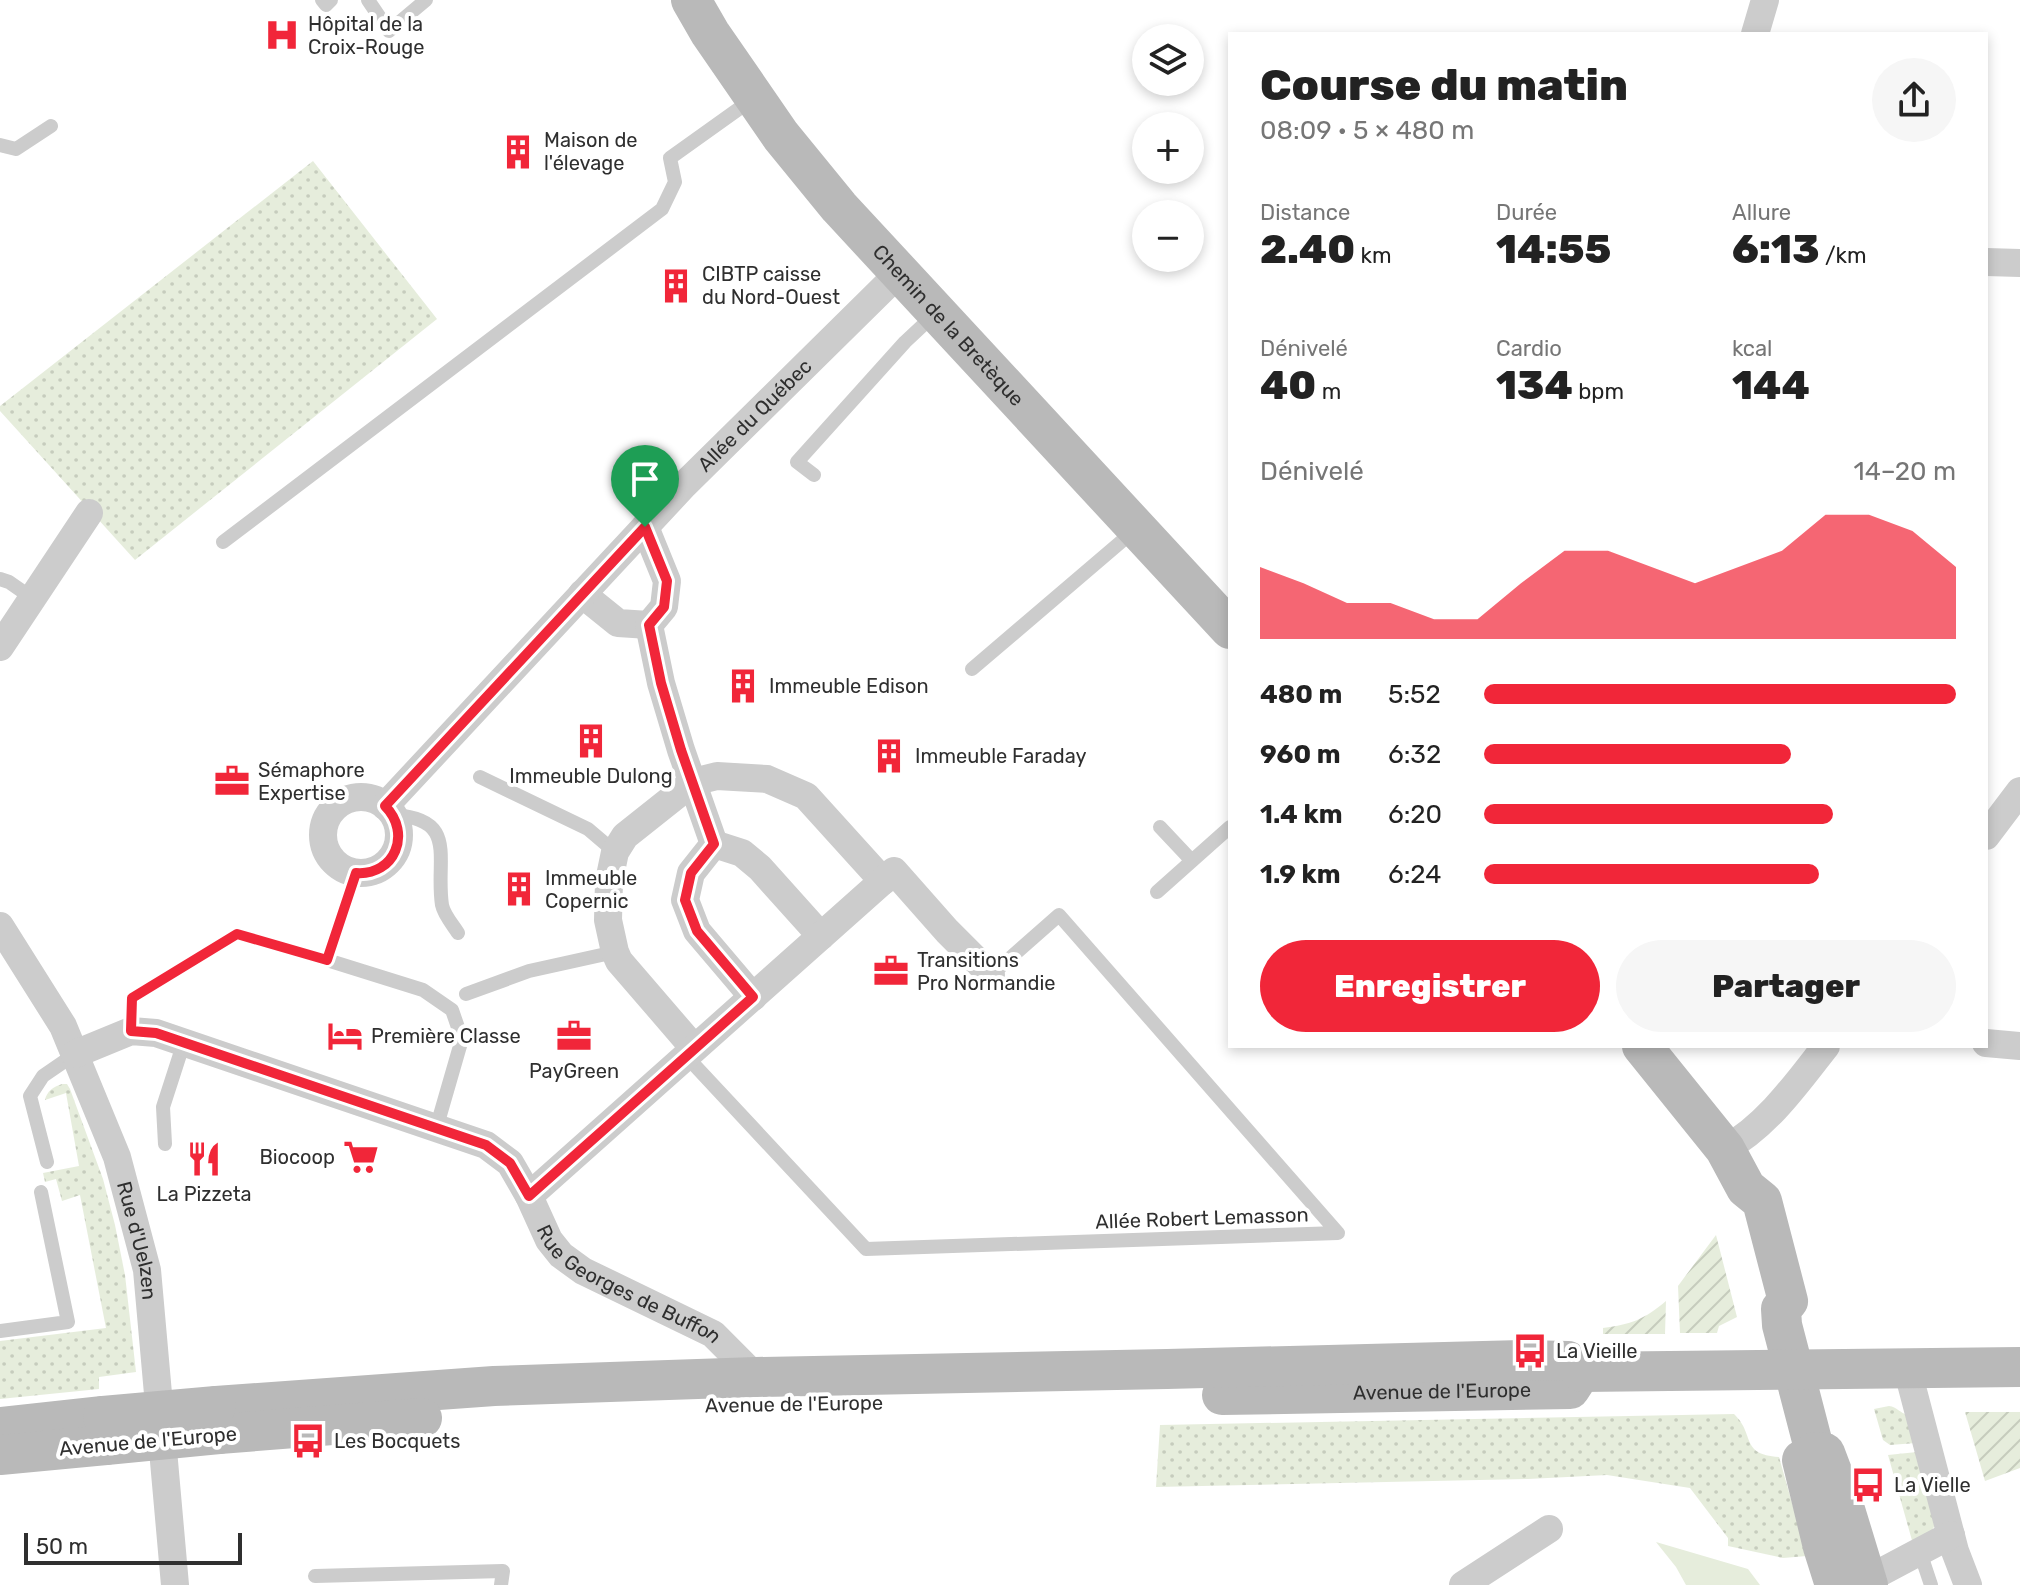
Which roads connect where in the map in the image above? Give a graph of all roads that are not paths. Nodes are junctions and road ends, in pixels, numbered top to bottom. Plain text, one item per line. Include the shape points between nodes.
1 (322, 0) edge
2 (331, 0) edge
3 (368, 0) edge
4 (426, 0) edge
5 (691, 0) edge
6 (1765, 0) edge
7 (1756, 32) edge
8 (754, 97) junction
9 (51, 126) dead end
10 (0, 145) edge
11 (1988, 262) edge
12 (2020, 263) edge
13 (899, 273) junction
14 (936, 312) junction
15 (814, 475) dead end
16 (89, 513) dead end
17 (645, 527) junction
18 (1137, 529) junction
19 (223, 542) dead end
20 (0, 579) edge
21 (582, 594) junction
22 (32, 598) junction
23 (649, 625) junction
24 (1228, 627) edge
25 (0, 647) edge
26 (972, 669) dead end
27 (480, 777) dead end
28 (693, 782) junction
29 (2020, 791) edge
30 (390, 811) junction
31 (1160, 827) dead end
32 (1228, 829) edge
33 (1988, 833) edge
34 (714, 844) junction
35 (615, 852) junction
36 (1192, 861) junction
37 (356, 873) junction
38 (889, 876) junction
39 (1157, 892) dead end
40 (0, 926) edge
41 (458, 933) dead end
42 (821, 936) junction
43 (615, 952) junction
44 (327, 960) junction
45 (991, 975) joint
46 (466, 994) dead end
47 (753, 997) junction
48 (131, 1031) junction
49 (184, 1042) junction
50 (1988, 1043) edge
51 (2020, 1046) edge
52 (1644, 1048) edge
53 (1824, 1048) edge
54 (690, 1052) junction
55 (75, 1054) junction
56 (436, 1129) junction
57 (165, 1144) dead end
58 (1725, 1149) junction
59 (47, 1162) dead end
60 (41, 1192) dead end
61 (529, 1196) junction
62 (0, 1331) edge
63 (2020, 1367) edge
64 (1907, 1368) junction
65 (1793, 1369) junction
66 (1581, 1372) junction
67 (756, 1377) junction
68 (217, 1420) junction
69 (0, 1427) edge
70 (104, 1430) junction
71 (0, 1455) edge
72 (1549, 1529) dead end
73 (1951, 1535) junction
74 (1920, 1552) junction
75 (315, 1576) dead end
76 (1856, 1583) edge
77 (1973, 1583) edge
78 (175, 1585) edge
79 (501, 1585) edge
80 (1463, 1585) edge
81 (1931, 1585) edge

1 - 2 lane via 326,5
3 - 4 lane via 389,31
5 - 8 main road, Chemin de la Bretèque
6 - 7 street
8 - 13 main road, Chemin de la Bretèque via 829,195
8 - 19 lane via 670,158 675,182 662,209
9 - 10 lane via 16,149
11 - 12 street
13 - 14 main road, Chemin de la Bretèque
13 - 17 street, Allée du Québec
14 - 15 lane via 797,462
14 - 18 main road, Chemin de la Bretèque
16 - 22 street
17 - 21 street, Allée du Québec
17 - 23 street via 667,581 664,607
18 - 24 main road, Chemin de la Bretèque
18 - 26 lane
20 - 22 lane
21 - 23 street via 618,623
21 - 30 street, Allée du Québec
22 - 25 street
23 - 28 street via 661,683
27 - 35 lane via 588,829
28 - 34 street
28 - 35 street via 625,836
28 - 38 street via 717,776 767,779 806,796
29 - 33 street
30 - 37 street via 399,829 391,858 373,871
30 - 37 street via 370,798 355,797 335,807 326,819 324,848 338,866
30 - 41 lane via 429,823 440,837 443,909
31 - 36 lane
32 - 36 lane
34 - 42 street via 742,853 760,868
34 - 47 street via 691,873 685,900 697,931
35 - 43 street via 608,920
36 - 39 lane
37 - 44 lane
38 - 42 street
38 - 45 street
40 - 55 street, Rue d'Uelzen
42 - 47 street
43 - 46 lane via 529,971
43 - 54 street
44 - 48 lane via 237,934 132,998
44 - 56 lane via 423,990 452,1010 462,1039
45 - 54 lane, Allée Robert Lemasson via 1059,915 1338,1233 866,1249
47 - 54 street
48 - 49 street, Rue Georges de Buffon
48 - 55 street
49 - 56 street, Rue Georges de Buffon
49 - 57 lane via 163,1107
50 - 51 street
52 - 58 main road
53 - 58 street via 1777,1106 1744,1139
54 - 61 street
55 - 59 lane via 43,1076 30,1096
55 - 78 street, Rue d'Uelzen via 117,1157 147,1270
56 - 61 street, Rue Georges de Buffon via 486,1145 510,1163
58 - 65 main road via 1768,1217 1788,1301 1781,1309 1782,1325
60 - 62 lane via 68,1322
61 - 67 street, Rue Georges de Buffon via 561,1255 583,1271 713,1334
63 - 64 main road, Avenue de l'Europe
64 - 65 main road, Avenue de l'Europe
64 - 73 street
65 - 66 main road, Avenue de l'Europe
65 - 76 main road via 1815,1452 1825,1453 1839,1490
66 - 67 main road, Avenue de l'Europe via 1568,1361 1522,1360
66 - 68 main road, Avenue de l'Europe via 1570,1389
67 - 68 main road, Avenue de l'Europe via 494,1386
68 - 70 main road, Avenue de l'Europe, bridge
69 - 70 main road, Avenue de l'Europe
70 - 71 main road, Avenue de l'Europe
72 - 80 street
73 - 74 street
73 - 77 street
74 - 76 street
74 - 81 lane
75 - 79 lane via 503,1571

